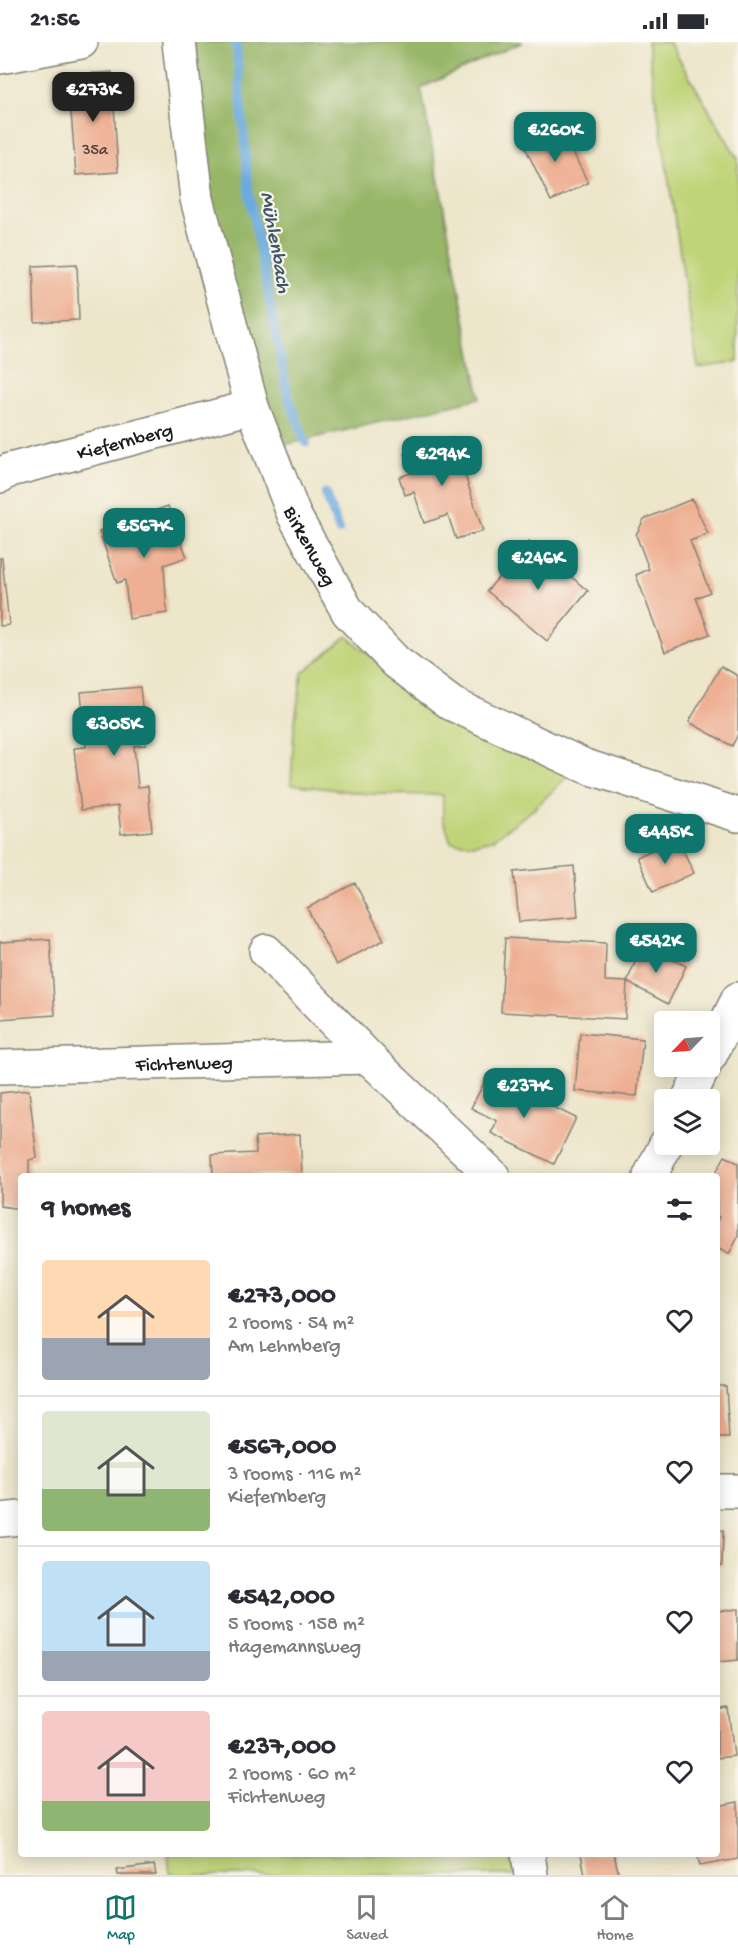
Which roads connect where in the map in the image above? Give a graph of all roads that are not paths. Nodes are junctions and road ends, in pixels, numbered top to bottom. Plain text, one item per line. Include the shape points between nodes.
1 (81, 42) edge
2 (179, 42) edge
3 (0, 57) edge
4 (252, 406) junction
5 (0, 476) edge
6 (738, 814) edge
7 (266, 951) dead end
8 (738, 999) edge
9 (720, 1036) edge
10 (368, 1057) junction
11 (0, 1067) edge
12 (660, 1155) edge
13 (491, 1173) edge
14 (652, 1173) edge
15 (720, 1491) edge
16 (738, 1491) edge
17 (18, 1518) edge
18 (0, 1520) edge
19 (528, 1857) edge
20 (531, 1875) edge

1 - 3 street
2 - 4 street, Birkenweg via 197,199
4 - 5 street, Kiefernberg via 10,470
4 - 6 street, Birkenweg via 294,514 348,612 396,662 452,704 585,766
7 - 10 street
8 - 9 street
10 - 11 street, Fichtenweg
10 - 13 street
12 - 14 street
15 - 16 street
17 - 18 street
19 - 20 street

